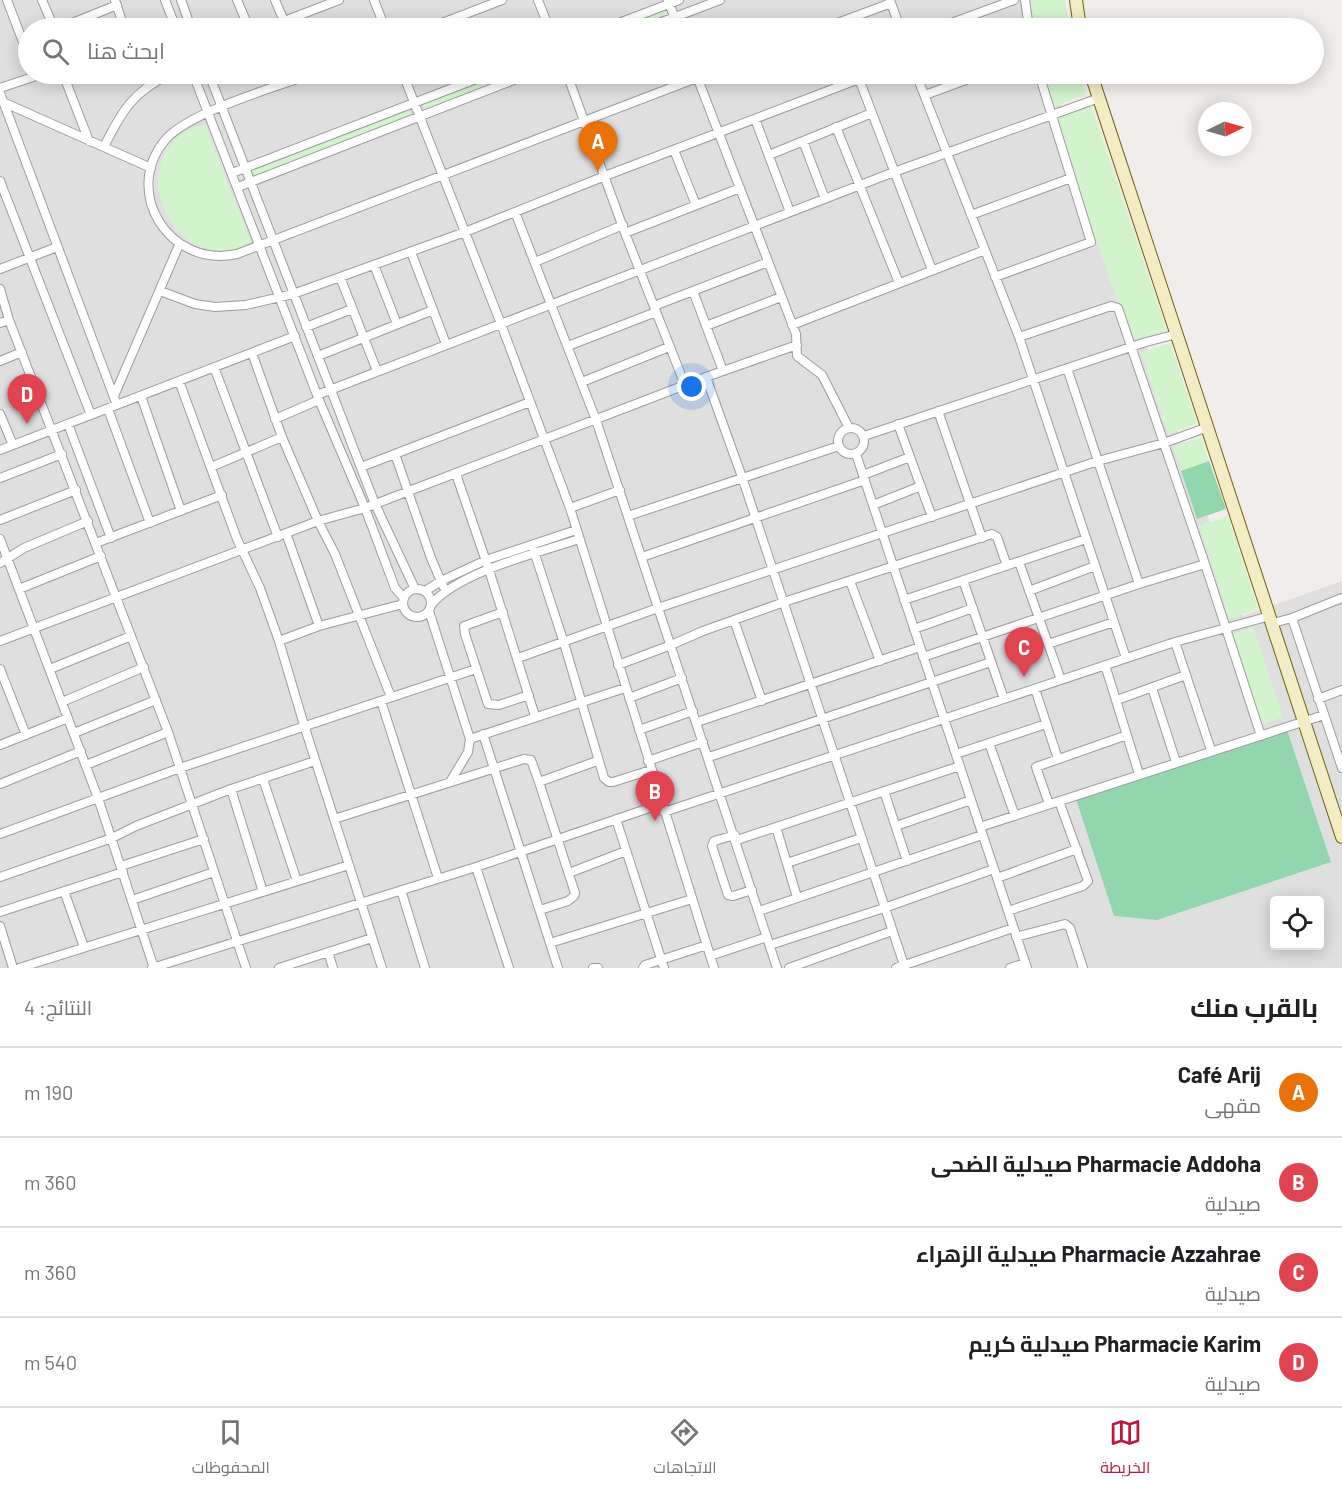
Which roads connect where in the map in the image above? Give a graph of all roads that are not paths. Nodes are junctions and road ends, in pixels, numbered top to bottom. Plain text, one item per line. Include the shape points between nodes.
1 (7, 0) edge
2 (42, 0) edge
3 (165, 0) edge
4 (181, 0) edge
5 (237, 0) edge
6 (275, 0) edge
7 (339, 0) edge
8 (374, 0) edge
9 (502, 0) edge
10 (538, 0) edge
11 (680, 0) edge
12 (720, 0) edge
13 (1014, 0) edge
14 (1025, 0) edge
15 (1076, 0) edge
16 (116, 2) edge
17 (669, 2) edge
18 (890, 2) edge
19 (314, 4) edge
20 (675, 17) joint
21 (50, 18) edge
22 (82, 18) edge
23 (121, 18) edge
24 (172, 18) edge
25 (187, 18) edge
26 (245, 18) edge
27 (283, 18) edge
28 (289, 18) edge
29 (381, 18) edge
30 (455, 18) edge
31 (545, 18) edge
32 (630, 18) edge
33 (849, 18) edge
34 (896, 18) edge
35 (965, 18) edge
36 (1028, 18) edge
37 (1079, 18) edge
38 (18, 29) edge
39 (18, 83) edge
40 (67, 84) edge
41 (152, 84) edge
42 (197, 84) edge
43 (213, 84) edge
44 (286, 84) edge
45 (407, 84) edge
46 (462, 84) edge
47 (503, 84) edge
48 (571, 84) edge
49 (675, 84) edge
50 (700, 84) edge
51 (847, 84) edge
52 (862, 84) edge
53 (920, 84) edge
54 (955, 84) edge
55 (1042, 84) edge
56 (1094, 84) edge
57 (0, 91) edge
58 (925, 95) junction
59 (1099, 98) junction
60 (414, 102) junction
61 (5, 104) junction
62 (222, 108) junction
63 (209, 113) junction
64 (872, 113) junction
65 (420, 116) junction
66 (1051, 116) junction
67 (755, 119) junction
68 (584, 121) junction
69 (836, 128) junction
70 (719, 133) junction
71 (89, 141) junction
72 (803, 141) junction
73 (104, 147) junction
74 (674, 150) junction
75 (947, 152) junction
76 (769, 155) junction
77 (151, 168) junction
78 (247, 168) junction
79 (894, 172) junction
80 (232, 173) junction
81 (443, 176) junction
82 (605, 176) junction
83 (1071, 178) junction
84 (0, 181) edge
85 (252, 181) junction
86 (859, 186) junction
87 (238, 187) junction
88 (740, 188) junction
89 (825, 199) junction
90 (696, 205) junction
91 (515, 212) junction
92 (790, 212) junction
93 (971, 215) junction
94 (754, 226) junction
95 (624, 229) junction
96 (465, 232) junction
97 (274, 239) junction
98 (179, 244) junction
99 (261, 244) junction
100 (57, 247) junction
101 (985, 250) junction
102 (411, 252) junction
103 (29, 258) junction
104 (535, 262) junction
105 (768, 262) junction
106 (374, 265) junction
107 (0, 269) edge
108 (640, 270) junction
109 (932, 270) junction
110 (340, 277) junction
111 (995, 277) junction
112 (898, 283) junction
113 (0, 289) edge
114 (160, 291) junction
115 (693, 291) junction
116 (293, 294) junction
117 (280, 297) junction
118 (781, 297) junction
119 (552, 304) junction
120 (352, 309) junction
121 (655, 309) junction
122 (433, 310) junction
123 (9, 320) junction
124 (0, 323) edge
125 (398, 324) junction
126 (501, 324) junction
127 (792, 325) junction
128 (706, 326) junction
129 (306, 327) junction
130 (1177, 334) junction
131 (295, 336) junction
132 (364, 337) junction
133 (1019, 337) junction
134 (446, 344) junction
135 (796, 345) junction
136 (568, 346) junction
137 (669, 347) junction
138 (1131, 347) junction
139 (22, 352) junction
140 (252, 353) junction
141 (318, 357) junction
142 (0, 361) edge
143 (214, 367) junction
144 (1067, 368) junction
145 (377, 371) junction
146 (723, 371) junction
147 (706, 377) junction
148 (1034, 380) junction
149 (179, 381) junction
150 (582, 382) junction
151 (685, 385) junction
152 (331, 389) junction
153 (114, 396) junction
154 (141, 396) junction
155 (318, 397) junction
156 (530, 402) junction
157 (117, 405) junction
158 (108, 409) junction
159 (938, 411) junction
160 (0, 414) edge
161 (91, 415) junction
162 (275, 419) junction
163 (596, 420) junction
164 (68, 424) junction
165 (898, 424) junction
166 (1208, 427) junction
167 (849, 428) junction
168 (52, 430) junction
169 (864, 436) junction
170 (282, 437) junction
171 (544, 440) junction
172 (1164, 443) junction
173 (13, 445) junction
174 (839, 446) junction
175 (0, 450) edge
176 (245, 452) junction
177 (62, 454) junction
178 (395, 454) junction
179 (856, 454) junction
180 (910, 457) junction
181 (1098, 461) junction
182 (211, 467) junction
183 (361, 467) junction
184 (1065, 473) junction
185 (456, 474) junction
186 (742, 477) junction
187 (0, 478) edge
188 (864, 478) junction
189 (921, 486) junction
190 (76, 490) junction
191 (620, 490) junction
192 (409, 492) junction
193 (222, 495) junction
194 (375, 504) junction
195 (969, 504) junction
196 (873, 505) junction
197 (365, 508) junction
198 (570, 508) junction
199 (182, 511) junction
200 (628, 516) junction
201 (756, 517) junction
202 (932, 517) junction
203 (0, 520) edge
204 (88, 521) junction
205 (318, 521) junction
206 (150, 523) junction
207 (576, 530) junction
208 (882, 533) junction
209 (282, 535) junction
210 (111, 538) junction
211 (982, 538) junction
212 (0, 539) edge
213 (579, 539) junction
214 (1086, 539) junction
215 (96, 543) junction
216 (532, 545) junction
217 (242, 550) junction
218 (535, 554) junction
219 (101, 556) junction
220 (642, 557) junction
221 (486, 560) junction
222 (4, 562) edge
223 (1019, 562) junction
224 (1205, 564) junction
225 (1007, 566) junction
226 (1095, 566) junction
227 (894, 567) junction
228 (489, 570) junction
229 (773, 570) junction
230 (850, 580) junction
231 (963, 580) junction
232 (441, 581) junction
233 (1139, 584) junction
234 (19, 589) junction
235 (415, 589) junction
236 (425, 591) junction
237 (446, 591) junction
238 (1029, 591) junction
239 (1105, 595) junction
240 (117, 597) junction
241 (1342, 598) edge
242 (904, 600) junction
243 (403, 601) junction
244 (784, 602) junction
245 (430, 608) junction
246 (658, 608) junction
247 (973, 608) junction
248 (503, 612) junction
249 (359, 615) junction
250 (1038, 618) junction
251 (1292, 618) junction
252 (1272, 619) junction
253 (734, 620) junction
254 (1114, 622) junction
255 (319, 626) junction
256 (607, 628) junction
257 (1226, 628) junction
258 (34, 629) junction
259 (914, 629) junction
260 (131, 636) junction
261 (982, 636) junction
262 (0, 641) edge
263 (279, 641) junction
264 (1175, 642) junction
265 (564, 643) junction
266 (1048, 644) junction
267 (671, 645) junction
268 (920, 647) junction
269 (923, 657) junction
270 (518, 658) junction
271 (1126, 658) junction
272 (880, 662) junction
273 (991, 662) junction
274 (618, 665) junction
275 (1105, 665) junction
276 (144, 668) junction
277 (0, 669) edge
278 (50, 669) junction
279 (476, 669) junction
280 (1186, 675) junction
281 (452, 677) junction
282 (682, 678) junction
283 (1061, 680) junction
284 (932, 683) junction
285 (811, 684) junction
286 (625, 688) junction
287 (1152, 688) junction
288 (1035, 689) junction
289 (1342, 690) edge
290 (529, 695) junction
291 (391, 697) junction
292 (629, 698) junction
293 (1004, 699) junction
294 (1318, 699) junction
295 (156, 700) junction
296 (1117, 700) junction
297 (381, 701) junction
298 (762, 701) junction
299 (62, 702) junction
300 (580, 702) junction
301 (693, 711) junction
302 (1324, 715) junction
303 (536, 716) junction
304 (68, 718) junction
305 (823, 718) junction
306 (944, 718) junction
307 (697, 722) junction
308 (1304, 722) junction
309 (1046, 724) junction
310 (304, 725) junction
311 (639, 730) junction
312 (168, 732) junction
313 (74, 733) junction
314 (483, 734) junction
315 (26, 735) junction
316 (1127, 735) junction
317 (1261, 736) junction
318 (470, 739) junction
319 (703, 742) junction
320 (989, 742) junction
321 (0, 745) edge
322 (1339, 748) edge
323 (1211, 750) junction
324 (81, 751) junction
325 (956, 754) junction
326 (834, 755) junction
327 (708, 757) junction
328 (1058, 759) junction
329 (315, 761) junction
330 (597, 761) junction
331 (1176, 762) junction
332 (86, 765) junction
333 (650, 765) junction
334 (960, 766) junction
335 (180, 768) junction
336 (1342, 768) edge
337 (495, 770) junction
338 (1140, 774) junction
339 (263, 779) junction
340 (450, 782) junction
341 (539, 782) junction
342 (0, 784) edge
343 (231, 789) junction
344 (884, 791) junction
345 (720, 793) junction
346 (412, 794) junction
347 (98, 798) junction
348 (971, 800) junction
349 (1059, 801) junction
350 (849, 802) junction
351 (1049, 804) junction
352 (193, 805) junction
353 (663, 808) junction
354 (1015, 816) junction
355 (334, 819) junction
356 (616, 819) junction
357 (896, 826) junction
358 (776, 827) junction
359 (981, 831) junction
360 (0, 834) edge
361 (1342, 837) edge
362 (112, 838) junction
363 (736, 838) junction
364 (861, 838) junction
365 (204, 839) junction
366 (557, 840) junction
367 (1077, 849) junction
368 (521, 851) junction
369 (626, 851) junction
370 (907, 861) junction
371 (787, 863) junction
372 (349, 865) junction
373 (476, 867) junction
374 (122, 869) junction
375 (214, 872) junction
376 (872, 872) junction
377 (569, 873) junction
378 (995, 873) junction
379 (0, 877) edge
380 (438, 878) junction
381 (297, 882) junction
382 (401, 890) junction
383 (752, 890) junction
384 (64, 891) junction
385 (263, 892) junction
386 (797, 897) junction
387 (692, 899) junction
388 (132, 900) junction
389 (361, 902) junction
390 (225, 904) junction
391 (884, 908) junction
392 (540, 910) junction
393 (759, 911) junction
394 (1008, 911) junction
395 (0, 912) edge
396 (647, 913) junction
397 (0, 926) edge
398 (142, 929) junction
399 (892, 931) junction
400 (1015, 932) junction
401 (372, 938) junction
402 (237, 941) junction
403 (769, 941) junction
404 (550, 943) junction
405 (707, 945) junction
406 (84, 947) junction
407 (328, 952) junction
408 (710, 956) junction
409 (816, 958) junction
410 (663, 964) edge
411 (296, 965) edge
412 (1026, 966) edge
413 (901, 967) edge
414 (13, 968) edge
415 (19, 968) edge
416 (154, 968) edge
417 (246, 968) edge
418 (279, 968) edge
419 (333, 968) edge
420 (382, 968) edge
421 (425, 968) edge
422 (509, 968) edge
423 (558, 968) edge
424 (593, 968) edge
425 (598, 968) edge
426 (643, 968) edge
427 (714, 968) edge
428 (777, 968) edge
429 (789, 968) edge
430 (820, 968) edge
431 (1011, 968) edge
432 (1083, 968) edge

1 - 38 street
2 - 21 street
3 - 24 street
4 - 25 street
5 - 26 street
6 - 27 street
7 - 19 street
8 - 29 street
9 - 30 street
10 - 31 street
11 - 17 street
12 - 20 street
13 - 35 street
14 - 36 street
15 - 37 main road
16 - 22 street
16 - 23 street
17 - 20 street
17 - 32 street
18 - 33 street
18 - 34 street
19 - 28 street
39 - 57 street
40 - 71 street
41 - 73 street via 120,114
42 - 63 street
43 - 62 street
44 - 62 street
45 - 60 street
46 - 60 street
47 - 65 street
48 - 68 street
49 - 68 street
50 - 70 street
51 - 67 street
52 - 64 street
53 - 58 street
54 - 58 street
55 - 66 street
56 - 59 main road
57 - 61 street
58 - 75 street
59 - 66 street
59 - 130 main road
60 - 65 street
60 - 78 street
61 - 71 street
61 - 100 street
62 - 63 street
62 - 78 street
63 - 77 street via 175,131 160,147
63 - 80 street
64 - 69 street
64 - 79 street
65 - 81 street
65 - 85 street
66 - 75 street
66 - 83 street
67 - 70 street
67 - 76 street
68 - 81 street
68 - 82 street
69 - 72 street
69 - 86 street
70 - 74 street
70 - 88 street
71 - 73 street
72 - 76 street
72 - 89 street
73 - 77 street
74 - 82 street
74 - 90 street
75 - 79 street
75 - 93 street
76 - 92 street
77 - 98 street via 149,189 153,209 163,228
78 - 80 street
78 - 85 street
79 - 86 street
79 - 109 street
80 - 87 street
81 - 96 street
81 - 97 street
82 - 91 street
82 - 95 street
83 - 93 street
83 - 111 street via 1091,242
84 - 103 street
85 - 87 street
85 - 97 street
86 - 89 street
86 - 112 street
87 - 99 street
88 - 90 street
88 - 94 street
89 - 92 street
90 - 95 street
91 - 96 street
91 - 104 street
92 - 94 street
93 - 101 street
94 - 105 street
94 - 108 street
95 - 104 street
95 - 108 street
96 - 102 street
96 - 126 street
97 - 99 street
97 - 116 street
98 - 99 street via 217,257
98 - 114 street
99 - 117 street
100 - 103 street
100 - 153 street
101 - 109 street
101 - 111 street
102 - 106 street
102 - 122 street
103 - 107 street
103 - 161 street
104 - 119 street
105 - 115 street
105 - 118 street
106 - 110 street
106 - 125 street
108 - 119 street
108 - 121 street
109 - 112 street
110 - 116 street
110 - 120 street
111 - 133 street
112 - 127 street
113 - 123 street
114 - 117 street via 215,308 246,306
114 - 153 street
115 - 121 street
115 - 128 street
116 - 117 street
116 - 129 street
117 - 131 street
118 - 127 street
118 - 128 street
119 - 126 street
119 - 136 street
120 - 129 street
120 - 132 street
121 - 136 street
121 - 137 street
122 - 125 street
122 - 134 street
123 - 124 street
123 - 139 street
125 - 132 street
126 - 134 street
126 - 156 street
127 - 135 street
128 - 146 street
129 - 141 street
130 - 138 street
130 - 166 main road
131 - 140 street
131 - 155 street
132 - 141 street
132 - 145 street
133 - 138 street via 1114,306
133 - 148 street
134 - 145 street
135 - 146 street
135 - 167 street via 799,359 822,375
136 - 150 street
137 - 150 street
137 - 151 street
138 - 144 street
138 - 172 street
139 - 142 street
139 - 168 street
140 - 143 street
140 - 162 street
141 - 152 street
143 - 149 street
143 - 176 street
144 - 148 street
144 - 181 street
145 - 152 street
146 - 147 street
147 - 151 street
147 - 186 street
148 - 159 street
148 - 184 street
149 - 154 street
149 - 182 street
150 - 163 street
151 - 163 street
152 - 155 street
152 - 183 street
153 - 157 street
154 - 157 street
154 - 199 street
155 - 162 street
155 - 197 street
156 - 171 street
156 - 178 street
157 - 158 street
158 - 161 street
158 - 206 street
159 - 165 street
159 - 195 street
160 - 173 street
161 - 164 street
162 - 170 street
163 - 171 street
163 - 191 street
164 - 168 street
164 - 210 street
165 - 169 street
165 - 180 street
166 - 172 street
166 - 252 main road
167 - 169 street
167 - 174 street via 840,434
168 - 173 street
168 - 177 street
169 - 179 street via 862,448
170 - 176 street
170 - 205 street
171 - 185 street
171 - 198 street
172 - 181 street
172 - 224 street
173 - 175 street
174 - 179 street via 844,452
174 - 186 street
176 - 182 street
176 - 209 street
177 - 187 street
177 - 190 street
178 - 183 street
178 - 192 street
179 - 188 street
180 - 188 street
180 - 189 street
181 - 184 street
181 - 233 street
182 - 193 street
183 - 194 street
184 - 195 street
184 - 214 street
185 - 192 street
185 - 221 street
186 - 200 street
186 - 201 street
188 - 196 street
188 - 201 street
189 - 196 street
189 - 202 street
190 - 203 street
190 - 204 street
191 - 198 street
191 - 200 street
192 - 194 street
192 - 232 street
193 - 199 street
193 - 217 street
194 - 197 street
194 - 235 street
195 - 202 street
195 - 211 street
196 - 208 street
197 - 205 street
197 - 243 street
198 - 207 street
199 - 206 street
200 - 220 street
201 - 220 street
201 - 229 street
202 - 208 street
204 - 215 street
204 - 222 street via 24,548
205 - 209 street
205 - 249 street
206 - 210 street
207 - 213 street
207 - 216 street
208 - 227 street
208 - 229 street
209 - 217 street
209 - 255 street
210 - 215 street
211 - 225 street via 996,535
211 - 227 street
212 - 222 street
213 - 218 street
213 - 256 street
214 - 223 street
214 - 226 street
215 - 219 street
216 - 218 street
216 - 221 street
217 - 240 street
217 - 263 street
218 - 228 street
218 - 265 street
219 - 234 street
219 - 240 street
220 - 246 street
221 - 228 street
221 - 232 street
222 - 234 street
223 - 225 street
223 - 238 street
224 - 233 street
224 - 257 street
225 - 231 street
226 - 238 street
226 - 239 street
227 - 230 street
227 - 242 street
228 - 237 street
228 - 248 street
229 - 244 street
229 - 246 street
230 - 244 street
230 - 272 street
231 - 242 street
231 - 247 street
232 - 236 street
232 - 237 street
233 - 239 street
234 - 258 street
235 - 236 street
235 - 243 street via 406,593
236 - 245 street
237 - 245 street
238 - 250 street
239 - 250 street
239 - 254 street
240 - 258 street
240 - 260 street
241 - 251 street
242 - 259 street
243 - 245 street via 410,616 424,615
243 - 249 street
244 - 253 street
244 - 285 street
245 - 281 street
246 - 256 street
246 - 267 street
247 - 259 street
247 - 261 street
248 - 270 street
248 - 279 street via 464,626
249 - 255 street
249 - 291 street
250 - 261 street
250 - 266 street
251 - 252 street
251 - 294 street
252 - 257 street
252 - 308 main road
253 - 267 street
253 - 298 street
254 - 266 street
254 - 271 street
255 - 263 street
256 - 265 street
256 - 274 street
257 - 264 street
257 - 317 street
258 - 262 street
258 - 278 street
259 - 268 street
260 - 276 street
260 - 278 street
261 - 269 street
261 - 273 street
263 - 310 street
264 - 271 street
264 - 280 street
265 - 270 street
265 - 300 street
266 - 283 street
267 - 274 street
267 - 282 street
268 - 269 street
268 - 272 street
269 - 284 street
270 - 290 street
271 - 275 street
272 - 285 street
273 - 284 street
273 - 293 street
274 - 286 street
275 - 283 street
275 - 296 street
276 - 295 street
276 - 299 street
277 - 315 street
278 - 299 street
279 - 281 street
279 - 290 street via 491,706
280 - 287 street
280 - 323 street
281 - 291 street
281 - 318 street
282 - 292 street
282 - 301 street
283 - 288 street
284 - 305 street
284 - 306 street
285 - 298 street
285 - 305 street
286 - 292 street
286 - 300 street
287 - 296 street
287 - 331 street
288 - 293 street
288 - 309 street
289 - 294 street
290 - 303 street
291 - 297 street
292 - 311 street
293 - 306 street
294 - 302 street
295 - 312 street
295 - 313 street
296 - 316 street
297 - 310 street
297 - 346 street
298 - 307 street
299 - 304 street
300 - 303 street
300 - 330 street
301 - 307 street
301 - 311 street
302 - 308 street
302 - 322 street
303 - 314 street
304 - 313 street
304 - 315 street
305 - 326 street
305 - 327 street
306 - 325 street
306 - 326 street
307 - 319 street
308 - 317 street
308 - 361 main road
309 - 320 street
309 - 328 street
310 - 329 street
310 - 335 street
311 - 333 street
312 - 332 street
312 - 335 street
313 - 324 street
314 - 318 street
314 - 337 street
315 - 321 street
316 - 328 street
316 - 338 street
317 - 323 street
318 - 340 street via 470,748
319 - 327 street
319 - 333 street
320 - 325 street
320 - 354 street
322 - 336 street
323 - 331 street
324 - 332 street
324 - 342 street
325 - 334 street
326 - 345 street
326 - 350 street
327 - 345 street
328 - 351 street via 1036,767
329 - 339 street
329 - 355 street
330 - 333 street via 609,782
330 - 341 street
331 - 338 street
332 - 347 street
333 - 353 street
334 - 344 street
334 - 348 street
335 - 347 street
335 - 352 street
337 - 340 street
337 - 341 street via 528,759
337 - 368 street
338 - 349 street
339 - 343 street
339 - 381 street
340 - 346 street
341 - 366 street
343 - 352 street
343 - 385 street
344 - 350 street
344 - 357 street
345 - 353 street
345 - 363 street
346 - 355 street
346 - 380 street
347 - 360 street
347 - 362 street
348 - 357 street
348 - 359 street
349 - 351 street
349 - 367 street
350 - 358 street
350 - 364 street
351 - 354 street
352 - 362 street
352 - 365 street
353 - 356 street
353 - 387 street
354 - 359 street
355 - 372 street
356 - 366 street
356 - 369 street
357 - 370 street
358 - 363 street
358 - 371 street
359 - 370 street
359 - 378 street
362 - 374 street
362 - 379 street
363 - 383 street
363 - 383 street via 714,841 712,846 728,895
364 - 371 street
364 - 376 street
365 - 374 street
365 - 375 street
366 - 368 street
366 - 377 street
367 - 378 street
367 - 394 street via 1088,878 1086,884
368 - 373 street
368 - 392 street
369 - 377 street
369 - 396 street
370 - 376 street
371 - 386 street
372 - 381 street
372 - 389 street
373 - 380 street
373 - 422 street
374 - 384 street
374 - 388 street
375 - 388 street
375 - 390 street
376 - 386 street
376 - 391 street
377 - 392 street via 574,896
378 - 391 street
378 - 394 street
380 - 382 street
381 - 385 street
382 - 389 street
382 - 421 street
383 - 393 street
384 - 395 street
384 - 406 street
385 - 390 street
386 - 393 street
387 - 396 street
387 - 405 street
388 - 398 street
389 - 401 street
389 - 402 street
390 - 398 street
390 - 402 street
391 - 399 street
391 - 403 street
392 - 404 street
393 - 403 street
394 - 400 street
396 - 404 street
396 - 410 street
397 - 414 street
398 - 406 street
398 - 416 street
399 - 409 street
399 - 413 street
400 - 412 street
400 - 413 street
400 - 432 street via 1065,924 1070,928
401 - 407 street
401 - 420 street
402 - 416 street
402 - 417 street
403 - 408 street
403 - 428 street
404 - 423 street
405 - 408 street
405 - 410 street
406 - 415 street
407 - 411 street
407 - 419 street
408 - 427 street
409 - 429 street
409 - 430 street
410 - 426 street via 645,964
411 - 418 street
412 - 431 street
424 - 425 street

